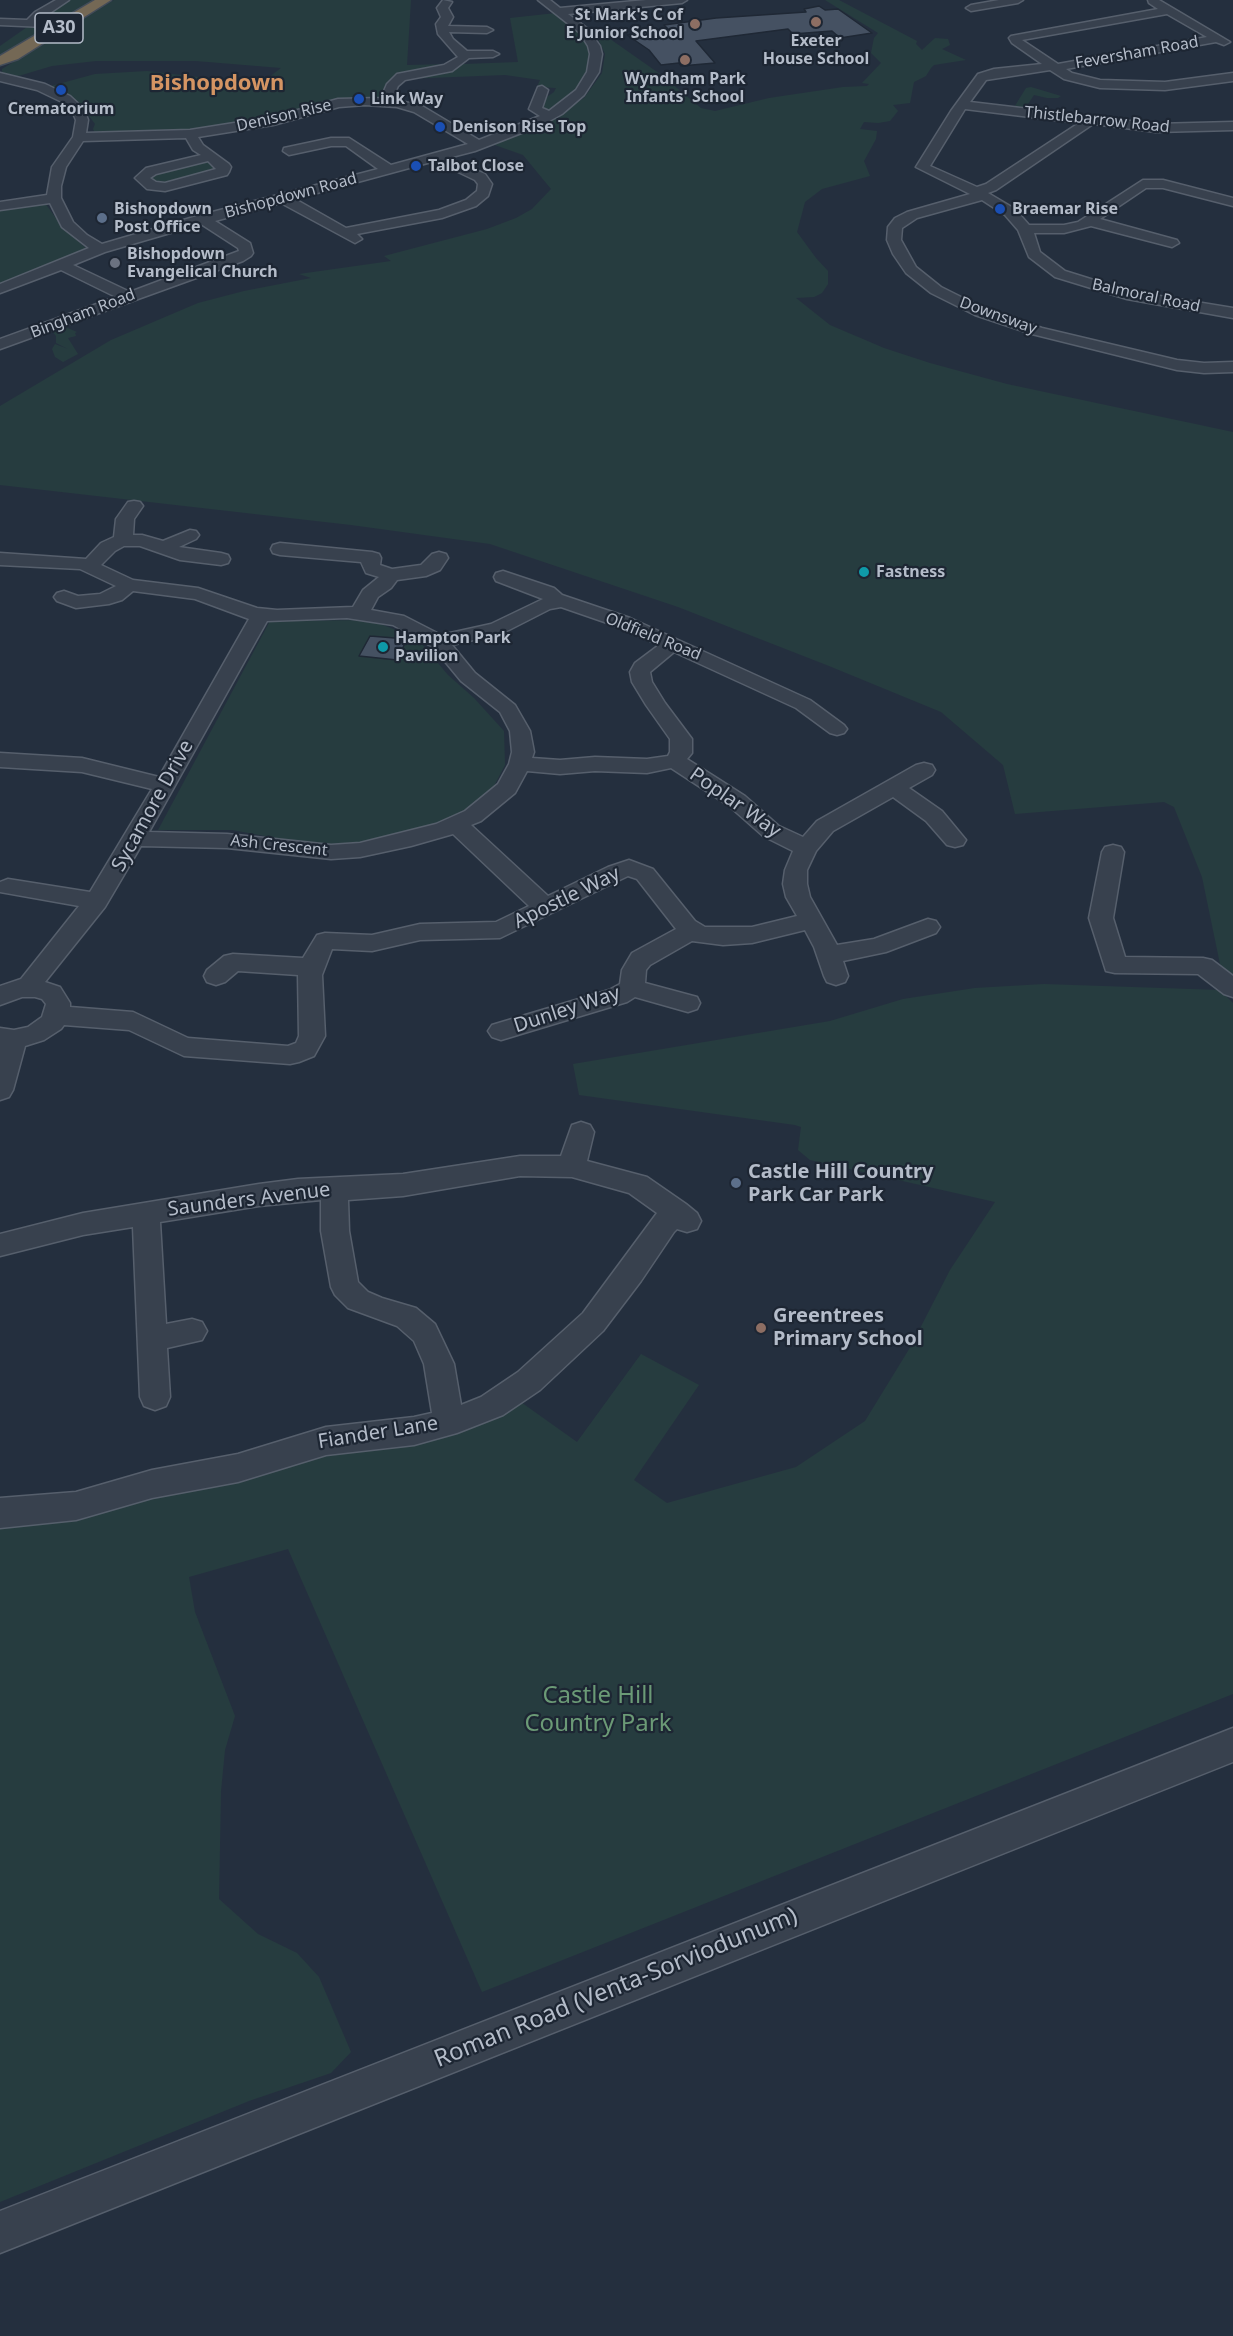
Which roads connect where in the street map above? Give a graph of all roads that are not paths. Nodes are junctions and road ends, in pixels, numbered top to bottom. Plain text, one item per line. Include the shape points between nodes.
1 (64, 0) edge
2 (104, 0) edge
3 (543, 0) edge
4 (681, 0) edge
5 (1018, 0) edge
6 (1152, 0) edge
7 (447, 2) dead end
8 (971, 8) dead end
9 (1170, 10) junction
10 (560, 11) junction
11 (0, 22) edge
12 (31, 22) junction
13 (63, 26) junction
14 (445, 29) junction
15 (487, 30) dead end
16 (1218, 38) junction
17 (1233, 47) edge
18 (493, 54) dead end
19 (464, 55) junction
20 (7, 58) edge
21 (0, 65) edge
22 (1053, 67) junction
23 (1233, 77) edge
24 (3, 80) edge
25 (542, 90) dead end
26 (385, 102) junction
27 (961, 105) junction
28 (549, 116) junction
29 (1090, 121) junction
30 (1233, 126) edge
31 (190, 134) junction
32 (79, 137) junction
33 (478, 145) junction
34 (289, 151) dead end
35 (210, 157) junction
36 (436, 157) junction
37 (389, 170) junction
38 (1193, 177) dead end
39 (1178, 188) junction
40 (980, 194) junction
41 (54, 198) junction
42 (283, 198) junction
43 (1233, 202) edge
44 (0, 206) edge
45 (202, 219) junction
46 (1090, 221) junction
47 (1025, 229) junction
48 (1172, 243) dead end
49 (100, 249) junction
50 (62, 265) junction
51 (0, 289) edge
52 (128, 297) junction
53 (1233, 312) edge
54 (0, 344) edge
55 (1233, 367) edge
56 (134, 506) dead end
57 (190, 536) dead end
58 (123, 541) junction
59 (164, 548) junction
60 (278, 550) dead end
61 (439, 558) dead end
62 (0, 559) edge
63 (221, 559) dead end
64 (90, 566) junction
65 (391, 575) junction
66 (503, 577) dead end
67 (129, 585) junction
68 (556, 600) junction
69 (360, 613) junction
70 (261, 615) junction
71 (62, 620) dead end
72 (440, 643) junction
73 (671, 645) junction
74 (824, 726) dead end
75 (0, 760) edge
76 (675, 761) junction
77 (520, 764) junction
78 (924, 770) dead end
79 (165, 785) junction
80 (894, 787) junction
81 (456, 824) junction
82 (135, 839) junction
83 (955, 840) dead end
84 (806, 848) junction
85 (1113, 852) dead end
86 (8, 885) edge
87 (97, 901) junction
88 (545, 907) junction
89 (810, 921) junction
90 (935, 925) dead end
91 (691, 931) junction
92 (226, 962) dead end
93 (311, 967) junction
94 (28, 987) junction
95 (632, 988) junction
96 (1233, 988) edge
97 (0, 996) edge
98 (687, 1004) dead end
99 (56, 1015) junction
100 (501, 1031) dead end
101 (7, 1038) edge
102 (0, 1090) edge
103 (581, 1132) dead end
104 (572, 1167) junction
105 (334, 1189) junction
106 (146, 1213) junction
107 (682, 1217) joint
108 (0, 1245) edge
109 (192, 1331) dead end
110 (153, 1339) junction
111 (155, 1397) dead end
112 (449, 1422) junction
113 (0, 1513) edge
114 (1233, 1745) edge
115 (0, 2232) edge

1 - 12 street
2 - 13 highway, A30
3 - 10 street, Bishopdown Road
4 - 10 street
5 - 8 street
6 - 9 street
7 - 14 street via 442,8 447,17 442,24
9 - 16 street
9 - 22 street via 1015,38
10 - 28 street, Bishopdown Road via 588,35 594,46 595,64 592,76 580,92
11 - 12 street
12 - 13 street
13 - 20 highway, A30
14 - 15 street
14 - 19 street via 446,39
16 - 17 street
16 - 22 street, Feversham Road
18 - 19 street
19 - 26 street via 453,66 401,77
20 - 21 highway, A30
22 - 23 street via 1091,83 1130,87
22 - 27 street, Balmoral Road via 984,75
24 - 32 street via 41,87 73,103 82,117
25 - 28 street via 535,109
26 - 31 street, Denison Rise via 342,103 273,121
26 - 33 street, Denison Rise via 426,112
27 - 29 street, Thistlebarrow Road
27 - 40 street, Balmoral Road via 923,166
28 - 33 street, Bishopdown Road
29 - 30 street, Thistlebarrow Road via 1163,129
29 - 40 street, Downsway
31 - 32 street, Denison Rise
31 - 35 street
32 - 41 street via 59,167
33 - 36 street, Bishopdown Road
34 - 37 street via 350,142
35 - 35 street via 151,171 142,178 152,186 165,187 222,172 224,167
36 - 37 street, Bishopdown Road
36 - 42 street via 480,177 485,184 483,193 453,210 351,235
37 - 42 street, Bishopdown Road
38 - 39 street
39 - 43 street
39 - 46 street via 1156,183 1138,186
40 - 47 street, Balmoral Road via 1010,212
40 - 55 street, Downsway via 912,214 896,227 894,242 905,263 936,290 980,312 1037,331 1177,365
41 - 44 street
41 - 49 street via 72,229
42 - 45 street, Bishopdown Road
45 - 49 street, Bishopdown Road
45 - 52 street, Bingham Road via 245,246 246,253
46 - 47 street via 1076,228
46 - 48 street
47 - 53 street, Balmoral Road via 1034,254 1071,278 1127,295
49 - 50 street, Bishopdown Road
50 - 51 street, Bishopdown Road
50 - 52 street
52 - 54 street, Bingham Road
56 - 58 street via 125,519
57 - 59 street
58 - 59 street via 142,540
58 - 64 street via 108,547
59 - 63 street
60 - 65 street via 374,554 370,564 374,569
61 - 65 street via 426,570
62 - 64 street, Ash Crescent
64 - 67 street, Ash Crescent
65 - 69 street via 370,594
66 - 68 street, Oldfield Road via 548,592
67 - 70 street, Ash Crescent via 198,594
67 - 71 street via 107,599 70,599
68 - 72 street via 495,629
68 - 73 street, Oldfield Road via 623,622
69 - 70 street, Ash Crescent
69 - 72 street, Ash Crescent via 397,620
70 - 79 street, Sycamore Drive
72 - 77 street, Ash Crescent via 468,677 512,714 522,737
73 - 74 street, Oldfield Road via 797,702
73 - 76 street via 640,672 656,705 681,739 681,753
75 - 79 street via 82,765
76 - 77 street, Poplar Way via 647,766
76 - 84 street, Poplar Way via 737,801 771,831
77 - 81 street, Ash Crescent via 513,781 500,796
78 - 80 street
79 - 82 street, Sycamore Drive
80 - 83 street via 934,816
80 - 84 street via 835,818
81 - 82 street, Ash Crescent via 394,843 345,852 227,841
81 - 88 street
82 - 87 street, Sycamore Drive
84 - 89 street via 794,878
85 - 96 street via 1101,918 1115,965 1203,966
86 - 87 street
87 - 94 street, Sycamore Drive
88 - 91 street, Apostle Way via 615,872 634,869 645,874
88 - 93 street, Apostle Way via 507,928 493,931 420,932 372,943 325,941
89 - 90 street via 833,966
89 - 91 street via 738,936
91 - 95 street, Dunley Way via 641,959 634,970
92 - 93 street
93 - 99 street, Apostle Way via 312,1036 305,1049 290,1054 184,1047 133,1022
94 - 97 street
94 - 99 street via 51,993 58,1003
95 - 98 street, Dunley Way
95 - 100 street, Dunley Way via 606,1001
99 - 101 street via 52,1023 35,1034
101 - 102 street
103 - 104 street
104 - 105 street, Saunders Avenue via 520,1166 424,1183
104 - 107 street, Saunders Avenue via 637,1185
105 - 106 street, Saunders Avenue via 298,1190
105 - 112 street via 335,1231 345,1287 352,1297 406,1317 425,1334 439,1364
106 - 108 street, Saunders Avenue
106 - 110 street
107 - 112 street, Fiander Lane via 664,1224 608,1304 575,1340 511,1394 492,1406
109 - 110 street
110 - 111 street
112 - 113 street, Fiander Lane via 414,1431 326,1441 245,1466 152,1484 76,1506
114 - 115 street, Roman Road (Venta-Sorviodunum)

